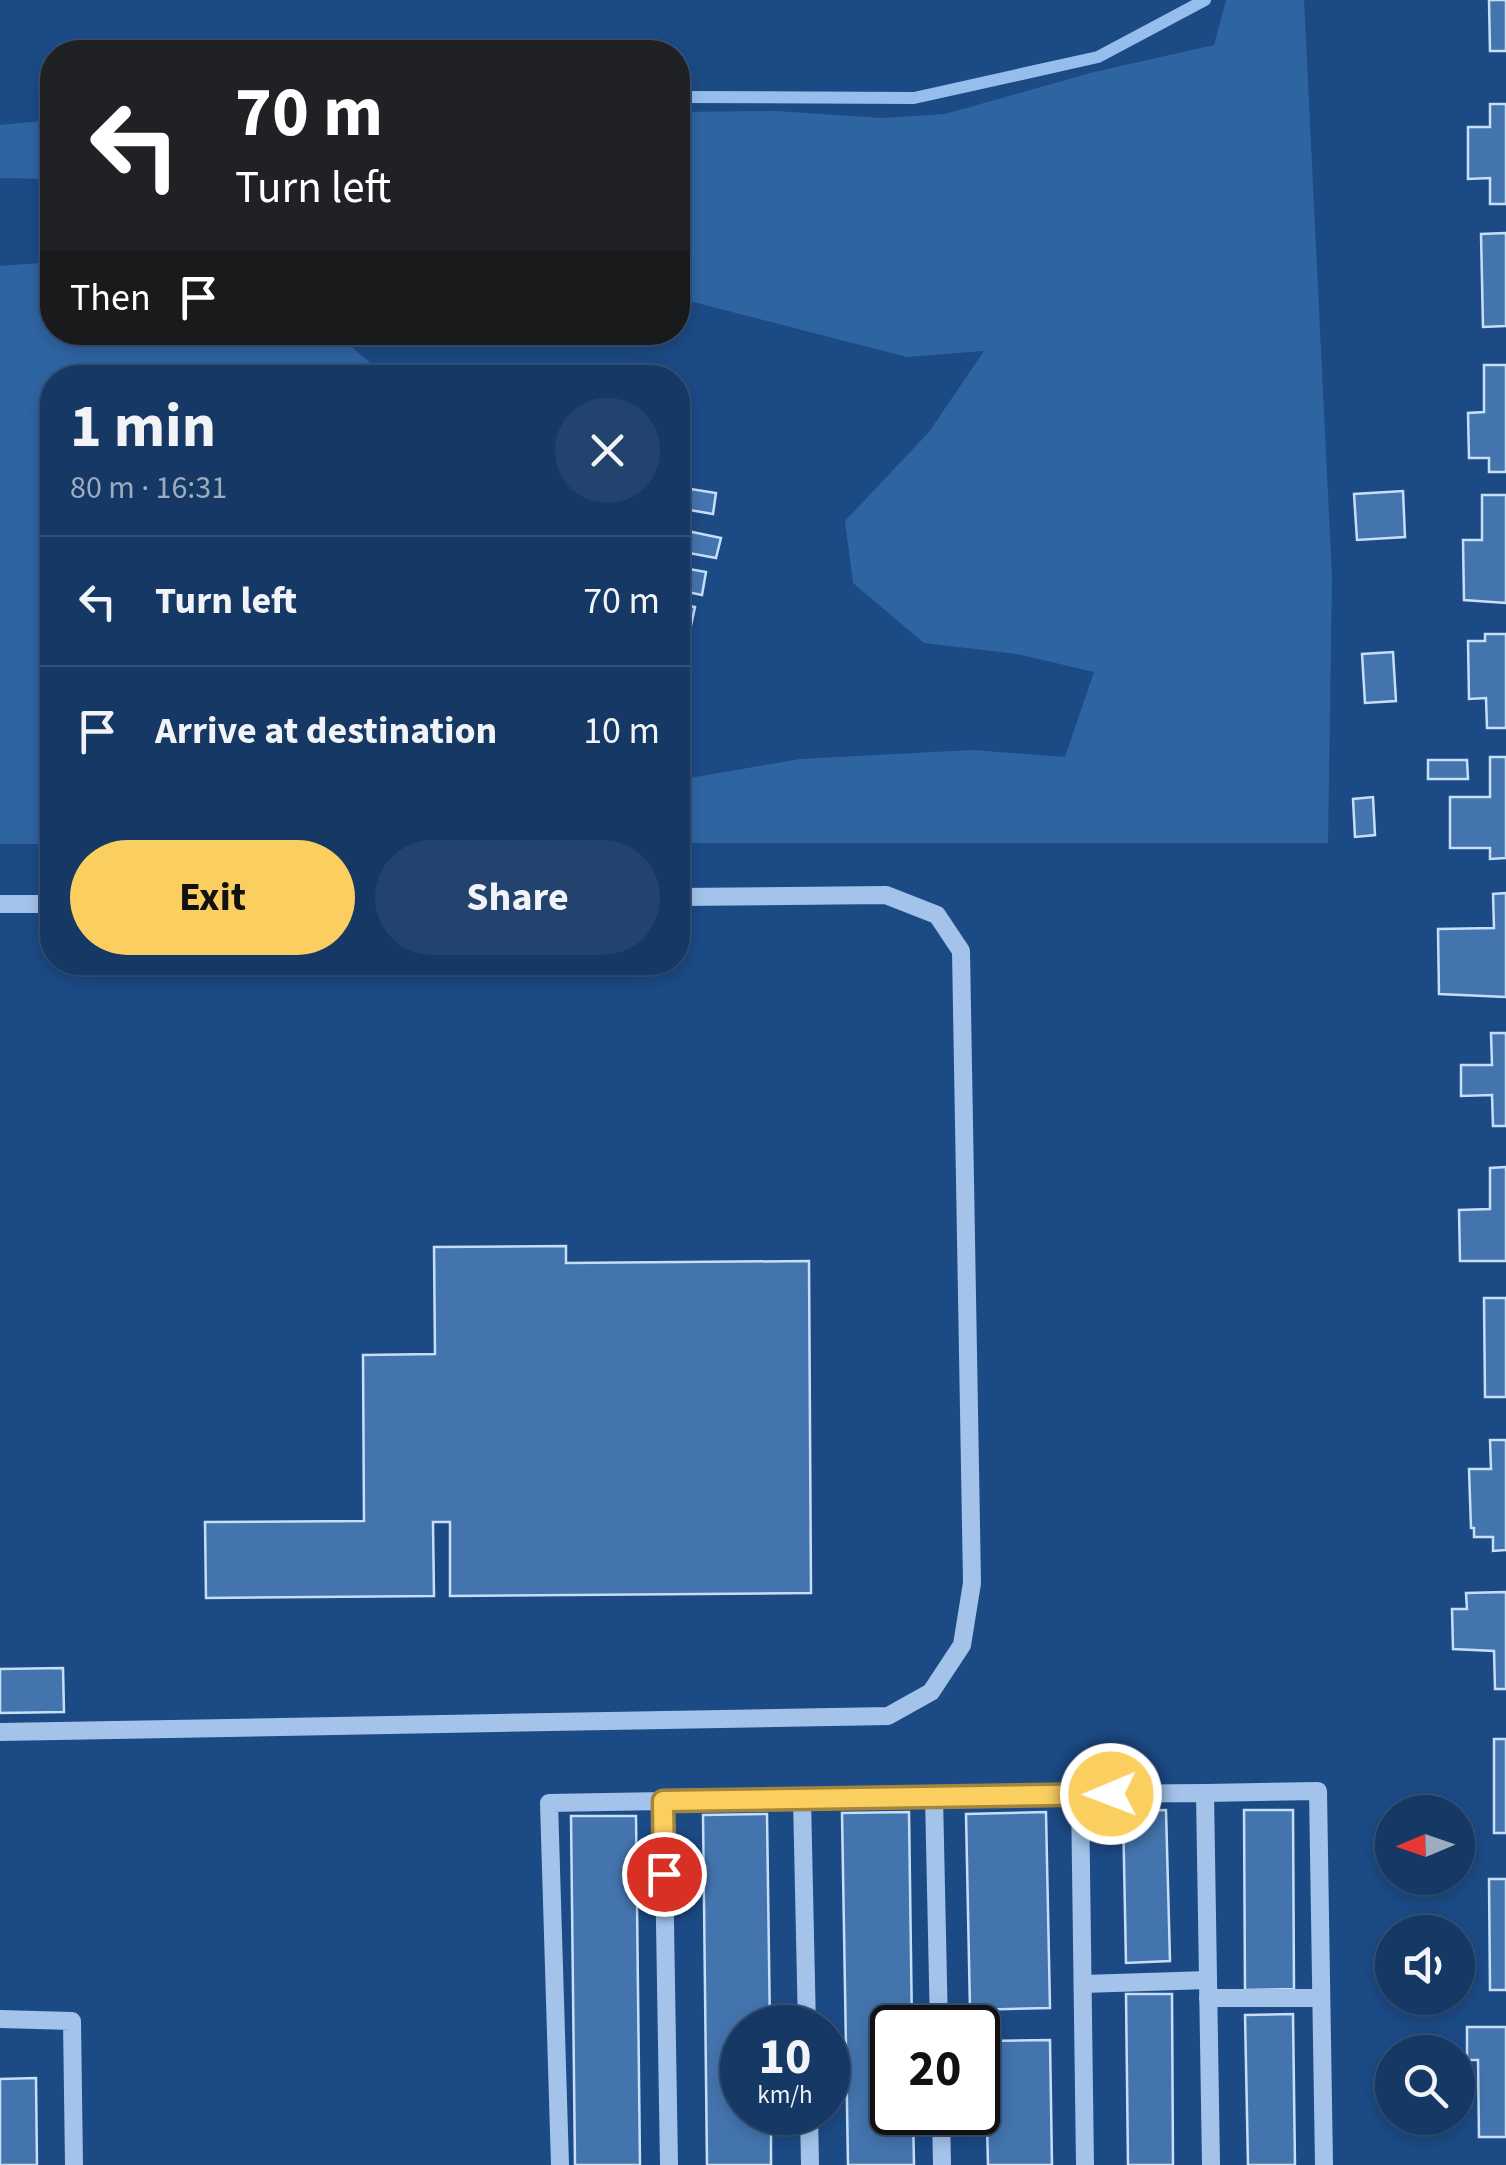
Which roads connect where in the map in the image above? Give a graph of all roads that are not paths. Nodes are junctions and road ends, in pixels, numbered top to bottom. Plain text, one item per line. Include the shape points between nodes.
1 (690, 897) edge
2 (0, 904) edge
3 (40, 904) edge
4 (0, 1732) edge
5 (1205, 1793) junction
6 (1080, 1794) junction
7 (934, 1796) junction
8 (802, 1798) junction
9 (663, 1801) junction
10 (1083, 1984) junction
11 (1208, 1989) junction
12 (1322, 1998) junction
13 (806, 2005) edge
14 (939, 2005) edge
15 (0, 2019) edge
16 (809, 2135) edge
17 (941, 2135) edge
18 (74, 2165) edge
19 (560, 2165) edge
20 (669, 2165) edge
21 (810, 2165) edge
22 (942, 2165) edge
23 (1085, 2165) edge
24 (1211, 2165) edge
25 (1324, 2165) edge

1 - 4 lane via 886,895 937,915 961,951 972,1583 962,1645 931,1692 888,1716
2 - 3 lane
5 - 6 lane
5 - 11 lane
5 - 12 lane via 1318,1791
6 - 7 lane
6 - 10 lane
7 - 8 lane
7 - 14 lane
8 - 9 lane
8 - 13 lane
9 - 19 lane via 549,1803
9 - 20 lane
10 - 11 lane
10 - 23 lane
11 - 12 lane
11 - 24 lane
12 - 25 lane
15 - 18 lane via 72,2021
16 - 21 lane
17 - 22 lane

